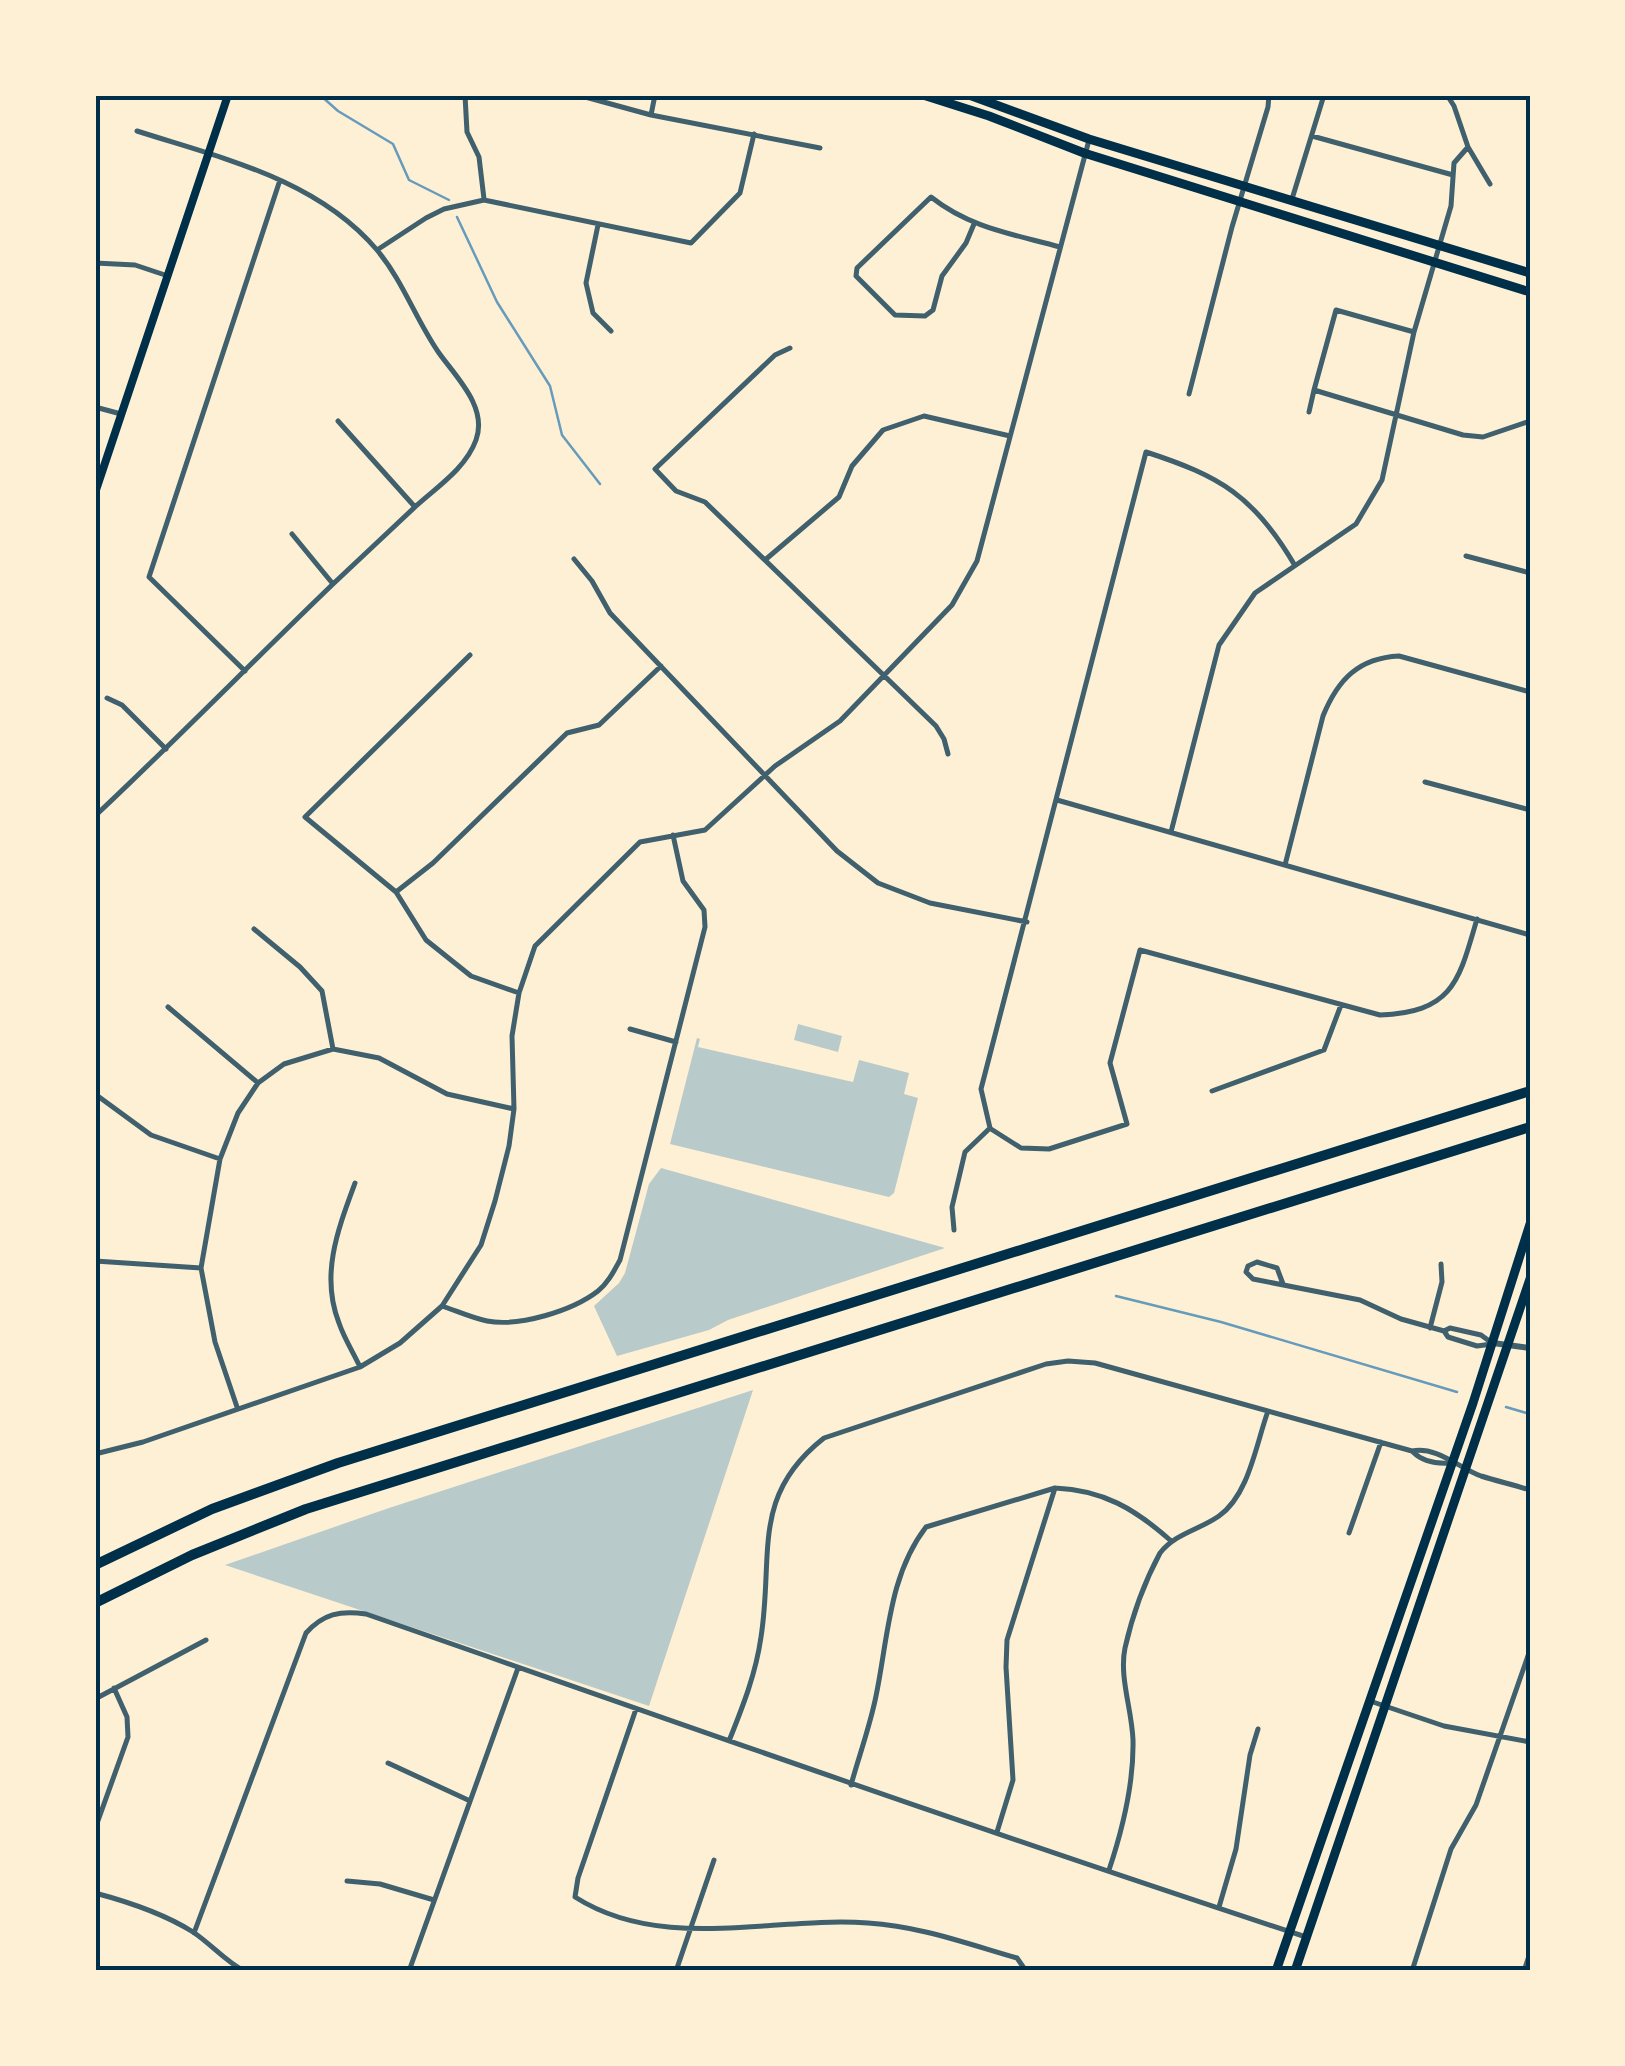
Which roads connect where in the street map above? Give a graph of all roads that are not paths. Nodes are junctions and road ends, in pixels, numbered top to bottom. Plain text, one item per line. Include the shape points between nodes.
1 (228, 95) edge
2 (465, 95) edge
3 (578, 95) edge
4 (655, 95) edge
5 (923, 95) edge
6 (968, 95) edge
7 (1269, 95) edge
8 (1324, 95) edge
9 (1446, 95) edge
10 (651, 114) junction
11 (136, 130) dead end
12 (754, 134) junction
13 (1312, 136) junction
14 (1090, 139) junction
15 (1468, 147) junction
16 (820, 148) dead end
17 (1084, 153) junction
18 (210, 154) junction
19 (1452, 175) junction
20 (280, 180) junction
21 (1490, 184) dead end
22 (1245, 186) junction
23 (1292, 199) junction
24 (484, 200) junction
25 (1241, 202) junction
26 (974, 224) junction
27 (598, 225) junction
28 (1436, 246) junction
29 (1060, 247) junction
30 (377, 250) junction
31 (1433, 262) junction
32 (95, 263) edge
33 (1530, 274) edge
34 (168, 276) junction
35 (1530, 292) edge
36 (611, 331) dead end
37 (1414, 332) junction
38 (790, 348) dead end
39 (1314, 390) junction
40 (1189, 394) dead end
41 (95, 407) edge
42 (1309, 412) dead end
43 (122, 414) junction
44 (1397, 415) junction
45 (338, 421) dead end
46 (1530, 421) edge
47 (1010, 436) junction
48 (95, 493) edge
49 (416, 507) junction
50 (292, 534) dead end
51 (1466, 556) dead end
52 (574, 560) dead end
53 (765, 560) junction
54 (1294, 564) junction
55 (1530, 573) edge
56 (333, 584) junction
57 (470, 655) dead end
58 (662, 666) junction
59 (244, 671) junction
60 (884, 675) junction
61 (1530, 692) edge
62 (107, 698) dead end
63 (166, 749) junction
64 (948, 754) dead end
65 (766, 774) junction
66 (1425, 782) dead end
67 (1056, 800) junction
68 (1530, 810) edge
69 (95, 816) edge
70 (1171, 832) junction
71 (673, 836) junction
72 (1284, 865) junction
73 (396, 892) junction
74 (1478, 919) junction
75 (1027, 922) junction
76 (254, 929) dead end
77 (1530, 935) edge
78 (519, 994) junction
79 (1340, 1005) junction
80 (168, 1007) dead end
81 (630, 1029) dead end
82 (676, 1042) junction
83 (333, 1049) junction
84 (258, 1083) junction
85 (1212, 1091) dead end
86 (1530, 1091) edge
87 (95, 1094) edge
88 (514, 1109) junction
89 (1530, 1127) edge
90 (990, 1128) junction
91 (220, 1159) junction
92 (355, 1183) dead end
93 (1530, 1224) edge
94 (954, 1230) dead end
95 (95, 1261) edge
96 (1441, 1264) dead end
97 (201, 1268) junction
98 (1530, 1279) edge
99 (1283, 1284) junction
100 (442, 1306) junction
101 (1430, 1328) junction
102 (1493, 1343) junction
103 (1509, 1345) junction
104 (1530, 1348) edge
105 (360, 1366) junction
106 (237, 1408) junction
107 (1268, 1411) junction
108 (1380, 1442) junction
109 (95, 1454) edge
110 (1451, 1464) junction
111 (1467, 1470) junction
112 (1055, 1488) junction
113 (1530, 1490) edge
114 (1349, 1533) dead end
115 (1170, 1540) junction
116 (95, 1565) edge
117 (95, 1603) edge
118 (206, 1640) dead end
119 (1530, 1650) edge
120 (518, 1667) junction
121 (114, 1688) junction
122 (95, 1699) edge
123 (1370, 1701) junction
124 (1386, 1706) junction
125 (636, 1709) junction
126 (1258, 1729) dead end
127 (1500, 1738) junction
128 (729, 1741) junction
129 (1530, 1742) edge
130 (388, 1763) dead end
131 (851, 1785) junction
132 (468, 1800) junction
133 (95, 1829) edge
134 (997, 1832) junction
135 (714, 1860) dead end
136 (1110, 1870) junction
137 (347, 1881) dead end
138 (95, 1893) edge
139 (434, 1900) junction
140 (1220, 1907) junction
141 (690, 1930) junction
142 (1290, 1931) junction
143 (194, 1933) junction
144 (1306, 1936) junction
145 (1530, 1954) edge
146 (1026, 1970) edge
147 (244, 1971) edge
148 (410, 1971) edge
149 (676, 1971) edge
150 (1276, 1971) edge
151 (1294, 1971) edge
152 (1412, 1971) edge
153 (1524, 1971) edge

1 - 18 main road
2 - 24 street
3 - 10 street
4 - 10 street
5 - 17 main road
6 - 14 main road
7 - 22 street
8 - 13 street
9 - 15 street
10 - 12 street
11 - 18 street
12 - 16 street
12 - 27 street via 740,193 691,243
13 - 19 street
13 - 23 street
14 - 17 street
14 - 22 main road
15 - 19 street
15 - 21 street
17 - 25 main road
17 - 29 street
18 - 20 street
18 - 34 main road
19 - 28 street
20 - 30 street via 318,198
20 - 59 street via 149,577
22 - 23 main road
22 - 25 street
23 - 28 main road
24 - 27 street
24 - 30 street via 435,214
25 - 31 main road
25 - 40 street
26 - 26 street via 932,197 856,276 895,315 925,316
26 - 29 street
27 - 36 street via 586,282 593,313
28 - 31 street
28 - 33 main road
29 - 47 street
30 - 49 street via 471,396 478,418 477,438 457,470
31 - 35 main road
31 - 37 street
32 - 34 street via 135,265
34 - 43 main road
37 - 39 street via 1336,310
37 - 44 street
38 - 53 street via 775,354 655,468 676,492 704,502
39 - 42 street
39 - 44 street
41 - 43 street
43 - 48 main road
44 - 46 street via 1482,437
44 - 54 street via 1382,480 1356,524
45 - 49 street
47 - 53 street via 924,416 882,430 852,466 839,497
47 - 60 street via 977,561 952,605
49 - 56 street
50 - 56 street
51 - 55 street
52 - 58 street via 610,613
53 - 60 street
54 - 67 street via 1273,528 1236,492 1198,469 1146,452
54 - 70 street via 1255,593 1218,645
56 - 59 street
57 - 73 street via 305,818
58 - 65 street
58 - 73 street via 599,724 567,733
59 - 63 street
60 - 64 street via 936,726
60 - 65 street via 840,721
61 - 72 street via 1399,656 1354,668 1322,716
62 - 63 street
63 - 69 street
65 - 71 street via 706,830
65 - 75 street via 836,851 878,883 930,903
66 - 68 street
67 - 70 street
67 - 75 street
70 - 72 street
71 - 78 street via 640,842 548,932 529,956
71 - 82 street via 683,881 704,910 705,928
72 - 74 street
73 - 78 street via 426,940 471,976
74 - 77 street
74 - 79 street via 1460,976 1433,1002 1380,1015
75 - 90 street via 981,1089
76 - 83 street via 322,991
78 - 88 street via 512,1036
79 - 85 street via 1324,1050
79 - 90 street via 1140,950 1110,1063 1127,1124 1049,1149 1021,1148
80 - 84 street
81 - 82 street
82 - 100 street via 611,1277 582,1301 516,1320 488,1321
83 - 84 street via 284,1064
83 - 88 street via 378,1058 447,1094
84 - 91 street
86 - 116 highway via 338,1463 228,1503
87 - 91 street via 151,1135
88 - 100 street via 481,1245
89 - 117 highway via 320,1505 192,1555
90 - 94 street via 964,1152 952,1206
91 - 97 street
92 - 105 street via 335,1236 330,1289
93 - 102 main road
95 - 97 street
96 - 101 street
97 - 106 street
98 - 103 main road
99 - 99 street via 1276,1268 1248,1266 1253,1279
99 - 101 street via 1360,1300
100 - 105 street via 400,1344
101 - 102 street
102 - 103 street
102 - 110 main road
103 - 104 street
103 - 111 main road
105 - 106 street
106 - 109 street
107 - 108 street
107 - 115 street via 1230,1507
107 - 128 street via 1068,1361 824,1438 796,1462 775,1498 761,1640
108 - 110 street via 1443,1455
108 - 114 street
110 - 111 street
110 - 123 main road
111 - 113 street
111 - 124 main road
112 - 115 street via 1122,1503
112 - 131 street via 926,1527 914,1543 892,1606
112 - 134 street via 1008,1640 1013,1780
115 - 136 street via 1154,1564 1125,1648 1132,1763
118 - 121 street
119 - 127 street
120 - 125 street
120 - 132 street
120 - 143 street via 366,1614 347,1611 316,1622 292,1666
121 - 122 street
121 - 133 street via 128,1737
123 - 124 street
123 - 142 main road
124 - 127 street
124 - 144 main road
125 - 128 street
125 - 141 street via 575,1897 635,1920
126 - 140 street
127 - 129 street
127 - 152 street via 1447,1859
128 - 131 street
130 - 132 street
131 - 134 street
132 - 139 street
134 - 136 street
135 - 141 street
136 - 140 street
137 - 139 street
138 - 143 street
139 - 148 street
140 - 142 street
141 - 146 street via 866,1922 938,1934 1017,1958
141 - 149 street
142 - 144 street
142 - 150 main road
143 - 147 street
144 - 151 main road
145 - 153 street

